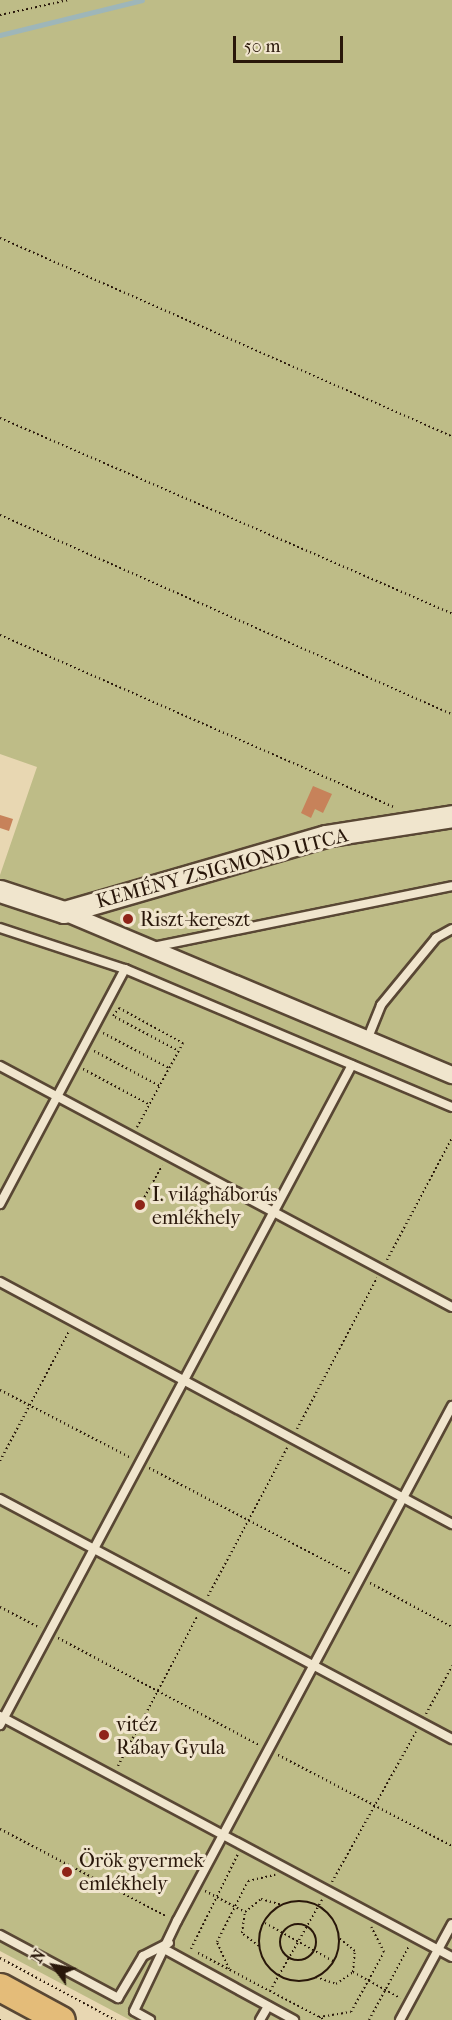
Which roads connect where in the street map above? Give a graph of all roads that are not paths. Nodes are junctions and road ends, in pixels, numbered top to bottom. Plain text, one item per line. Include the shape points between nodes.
1 (452, 816) edge
2 (452, 886) edge
3 (0, 891) edge
4 (64, 912) junction
5 (0, 928) edge
6 (452, 929) edge
7 (149, 948) junction
8 (125, 969) junction
9 (368, 1040) junction
10 (352, 1065) junction
11 (0, 1066) edge
12 (452, 1075) edge
13 (58, 1097) junction
14 (452, 1107) edge
15 (0, 1204) edge
16 (274, 1213) junction
17 (0, 1282) edge
18 (452, 1307) edge
19 (184, 1380) junction
20 (452, 1406) edge
21 (403, 1498) junction
22 (0, 1499) edge
23 (452, 1524) edge
24 (93, 1550) junction
25 (314, 1665) junction
26 (1, 1719) edge
27 (452, 1739) edge
28 (223, 1836) junction
29 (452, 1924) edge
30 (0, 1935) edge
31 (168, 1946) junction
32 (438, 1949) junction
33 (452, 1957) edge
34 (0, 1988) edge
35 (268, 2006) junction
36 (61, 2020) edge
37 (150, 2020) edge
38 (260, 2020) edge
39 (294, 2020) edge
40 (400, 2020) edge

1 - 4 street, KEMÉNY ZSIGMOND UTCA via 325,836
2 - 7 lane
3 - 4 street
4 - 7 street
5 - 8 lane
6 - 9 lane via 436,938 381,1005
7 - 9 street
8 - 10 lane
8 - 13 lane
9 - 12 street
10 - 14 lane
10 - 16 lane
11 - 13 lane
13 - 15 lane
13 - 16 lane
16 - 18 lane
16 - 19 lane
17 - 19 lane
19 - 21 lane
19 - 24 lane
20 - 21 lane
21 - 23 lane
21 - 25 lane
22 - 24 lane
24 - 25 lane
24 - 26 lane
25 - 27 lane
25 - 28 lane
26 - 28 lane
28 - 31 lane via 177,1921
28 - 32 lane via 325,1894
29 - 32 lane
30 - 31 lane via 118,1998 143,1956
31 - 35 lane
31 - 37 lane via 134,2011
32 - 33 lane
32 - 40 lane
34 - 36 main road
35 - 38 lane
35 - 39 lane

